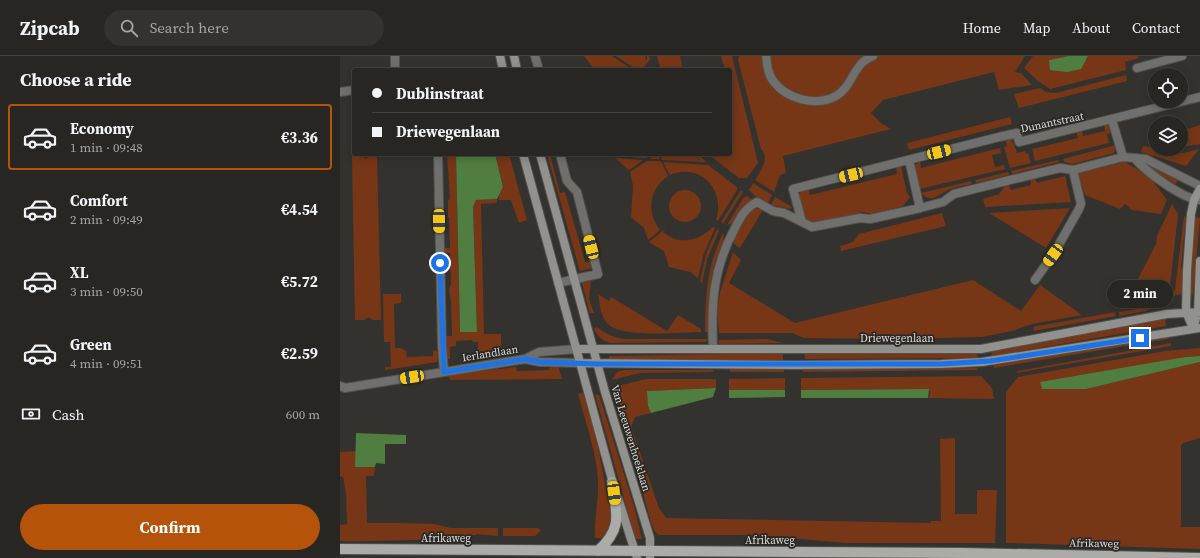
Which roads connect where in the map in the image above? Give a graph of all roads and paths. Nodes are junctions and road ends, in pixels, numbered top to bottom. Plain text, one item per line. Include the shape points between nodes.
1 (395, 56) edge
2 (500, 56) edge
3 (514, 56) edge
4 (535, 56) edge
5 (766, 56) edge
6 (873, 56) edge
7 (1182, 56) edge
8 (395, 68) edge
9 (503, 68) edge
10 (517, 68) edge
11 (538, 68) edge
12 (1137, 68) dead end
13 (352, 90) edge
14 (340, 92) edge
15 (1200, 97) edge
16 (1112, 120) junction
17 (438, 156) edge
18 (524, 156) edge
19 (541, 156) edge
20 (561, 156) edge
21 (1122, 157) junction
22 (1135, 158) junction
23 (909, 160) junction
24 (1073, 170) junction
25 (1200, 187) edge
26 (1197, 200) edge
27 (920, 208) junction
28 (802, 222) junction
29 (1200, 261) edge
30 (575, 279) junction
31 (1035, 280) dead end
32 (558, 283) junction
33 (1186, 312) junction
34 (1199, 312) edge
35 (1196, 328) edge
36 (713, 348) junction
37 (577, 349) junction
38 (594, 349) junction
39 (525, 359) junction
40 (581, 363) junction
41 (598, 364) junction
42 (444, 372) junction
43 (340, 386) edge
44 (612, 482) junction
45 (340, 549) edge
46 (598, 551) junction
47 (636, 555) edge
48 (650, 555) edge
49 (963, 556) edge
50 (1200, 558) edge

1 - 8 street
2 - 9 street
3 - 10 street
4 - 11 street
5 - 6 street via 773,81 786,94 814,100 835,96 844,89 862,63
7 - 12 street
13 - 14 street
15 - 16 street, Dunantstraat
16 - 21 street
16 - 23 street, Dunantstraat via 1019,142 1017,133
17 - 42 street
18 - 32 street
19 - 30 street, Van Leeuwenhoeklaan
20 - 30 street via 568,181 577,192 598,274
21 - 22 street
21 - 24 street
22 - 25 street via 1146,160
22 - 26 street via 1142,167 1181,193
23 - 27 street
23 - 28 street, Dunantstraat via 793,189
24 - 27 street via 1060,168 1014,179 954,194 943,202
24 - 31 street via 1081,204 1053,255
25 - 26 street
26 - 33 street via 1189,249
27 - 28 street via 870,219 860,218 812,227
28 - 36 street via 757,202 744,211 718,267 713,293
29 - 34 street
30 - 32 street
30 - 38 street, Van Leeuwenhoeklaan
32 - 37 street
33 - 34 street, Driewegenlaan
33 - 35 street
33 - 36 street, Driewegenlaan via 981,349
34 - 35 street
35 - 41 street via 982,362 819,365
36 - 38 street, Driewegenlaan
37 - 38 street, Driewegenlaan
37 - 39 street, Ierlandlaan via 539,352
37 - 40 street
38 - 41 street, Van Leeuwenhoeklaan
39 - 40 street, Ierlandlaan
39 - 42 street, Ierlandlaan
40 - 41 street
40 - 44 street
41 - 48 street, Van Leeuwenhoeklaan via 650,538
42 - 43 street, Ierlandlaan via 345,388
44 - 46 main road via 616,526 611,539
44 - 47 street
45 - 46 main road, Afrikaweg
46 - 47 main road, Afrikaweg
47 - 48 main road, Afrikaweg
48 - 49 main road, Afrikaweg
49 - 50 main road, Afrikaweg

